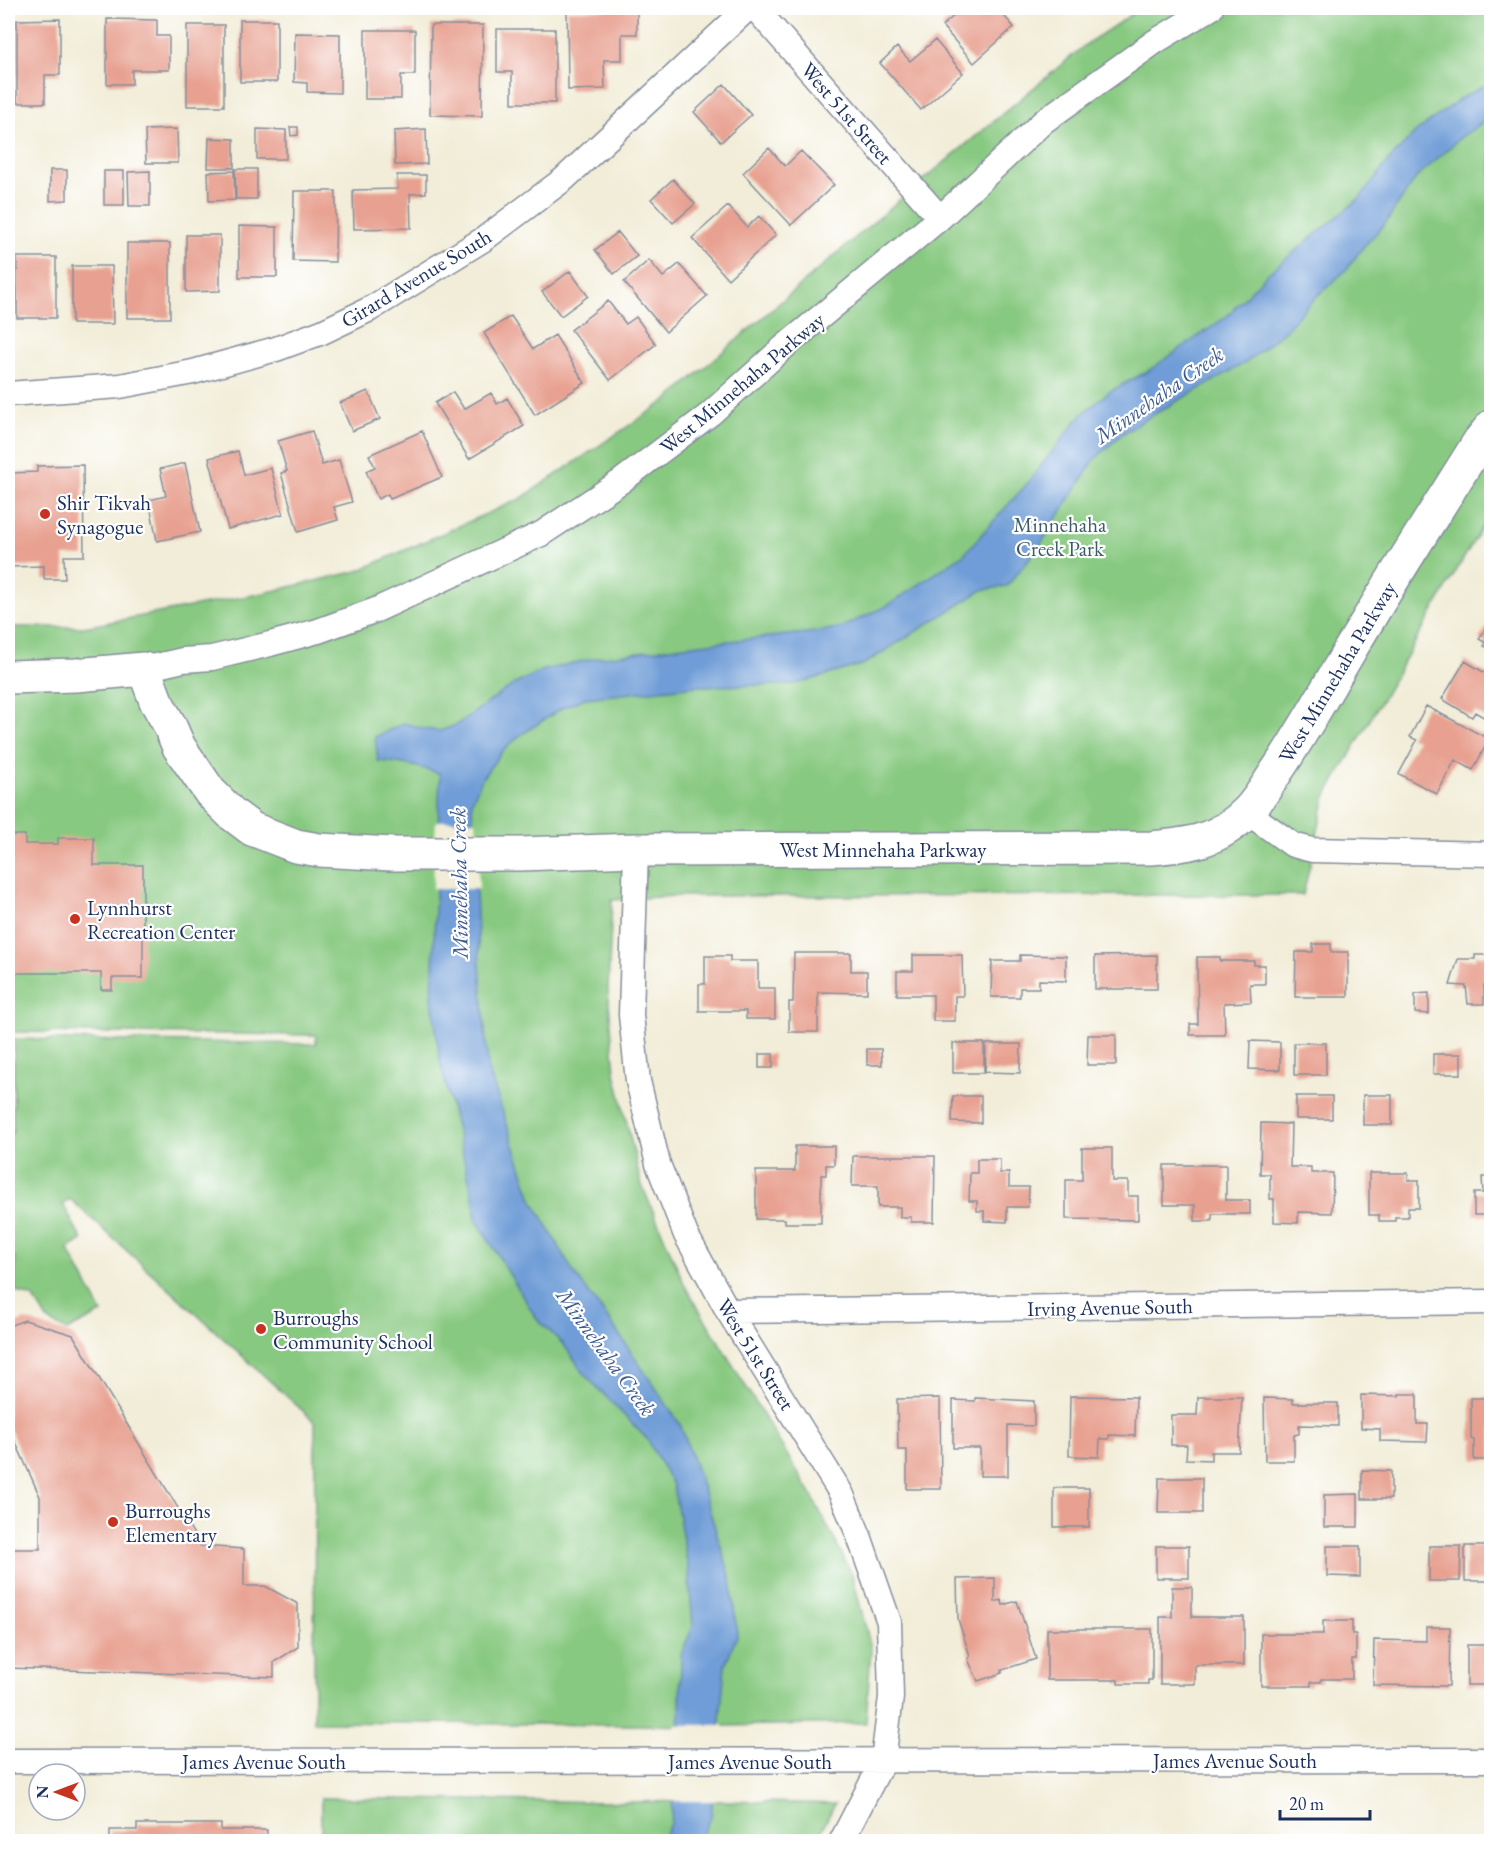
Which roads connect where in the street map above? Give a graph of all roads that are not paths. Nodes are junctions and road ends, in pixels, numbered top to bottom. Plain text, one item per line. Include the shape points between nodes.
1 (748, 8) edge
2 (755, 8) edge
3 (1211, 8) edge
4 (940, 218) junction
5 (8, 394) edge
6 (1491, 426) edge
7 (144, 669) junction
8 (8, 677) edge
9 (1247, 812) junction
10 (636, 850) junction
11 (1491, 854) edge
12 (1491, 1302) edge
13 (728, 1311) junction
14 (1491, 1760) edge
15 (8, 1761) edge
16 (884, 1761) junction
17 (841, 1842) edge

1 - 5 street, Girard Avenue South via 564,179 484,239 370,309 276,349 193,372 120,386
2 - 4 street, West 51st Street
3 - 4 street, West Minnehaha Parkway via 1156,41 1044,121
4 - 7 street, West Minnehaha Parkway via 710,414 620,482 541,534 376,610 318,631 212,658
6 - 9 street, West Minnehaha Parkway via 1291,749
7 - 8 street, West Minnehaha Parkway
7 - 10 street, West Minnehaha Parkway via 156,701 195,772 232,814 269,837 319,850 392,854
9 - 10 street, West Minnehaha Parkway via 1207,840 1151,848
9 - 11 street via 1293,845 1312,850
10 - 13 street, West 51st Street via 631,1015 638,1081 658,1164 686,1235
12 - 13 street, Irving Avenue South
13 - 16 street, West 51st Street via 841,1493 871,1568 889,1622 891,1697
14 - 16 street, James Avenue South
15 - 16 street, James Avenue South
16 - 17 street, West 51st Street

